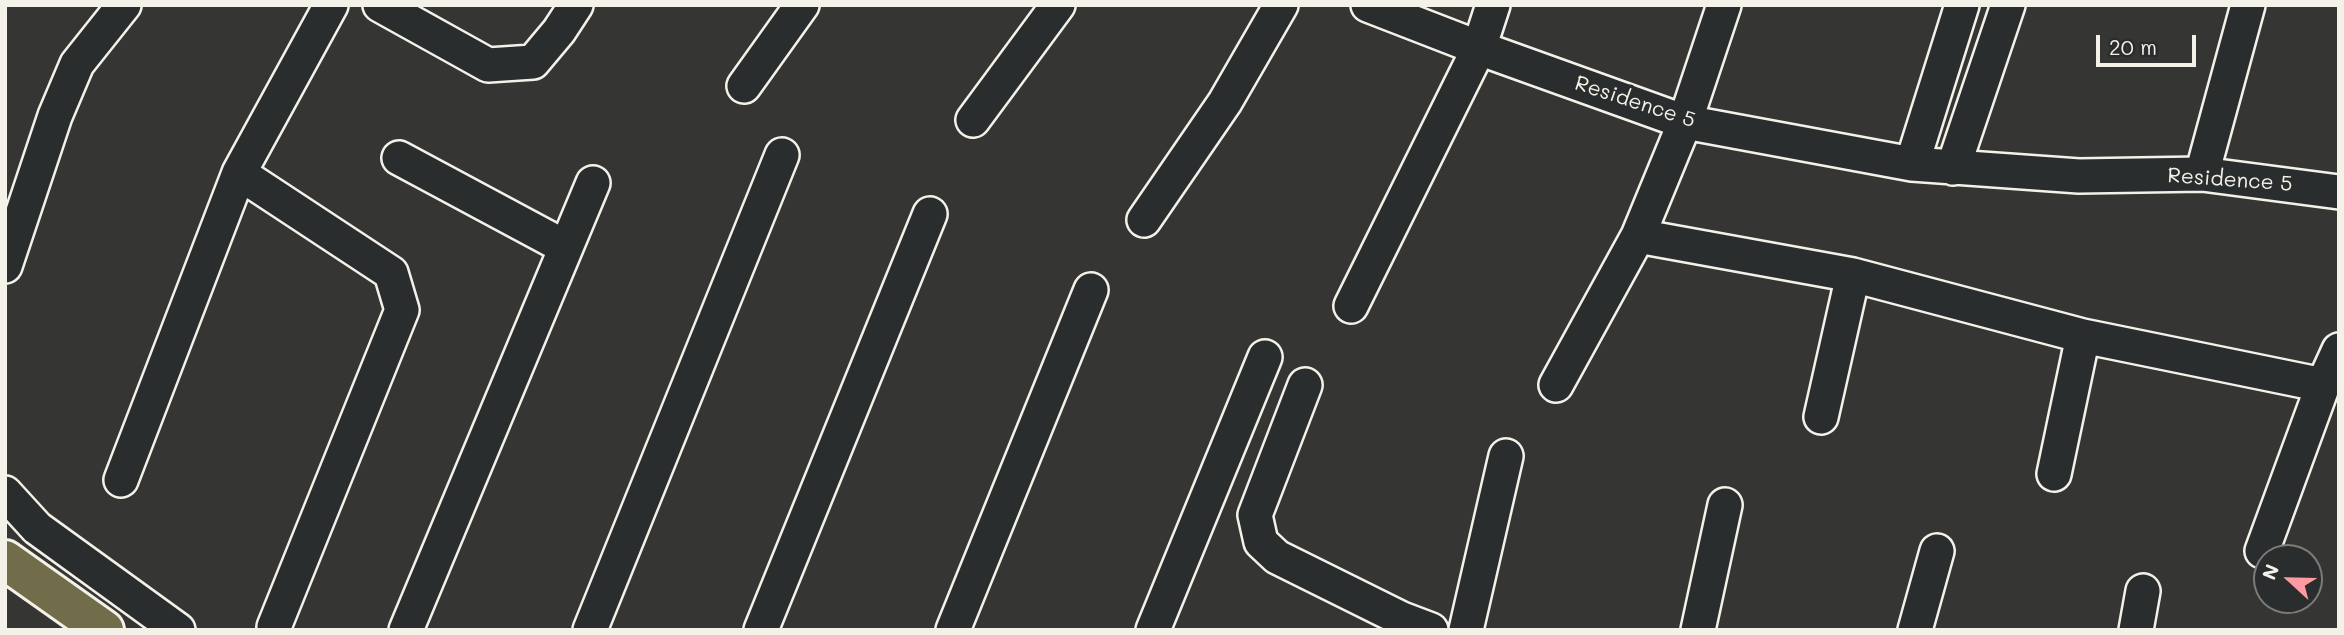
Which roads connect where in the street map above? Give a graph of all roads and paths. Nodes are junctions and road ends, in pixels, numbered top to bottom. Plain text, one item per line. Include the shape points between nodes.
1 (124, 5) edge
2 (331, 5) edge
3 (380, 5) edge
4 (576, 5) edge
5 (802, 5) edge
6 (1058, 5) edge
7 (1281, 5) edge
8 (1368, 5) edge
9 (1493, 5) edge
10 (1724, 5) edge
11 (1962, 5) edge
12 (2008, 5) edge
13 (2248, 5) edge
14 (1479, 48) junction
15 (744, 86) dead end
16 (973, 120) dead end
17 (1685, 122) junction
18 (782, 155) dead end
19 (399, 158) dead end
20 (1912, 164) junction
21 (1953, 168) junction
22 (240, 173) junction
23 (2202, 174) junction
24 (593, 183) dead end
25 (2339, 192) edge
26 (930, 214) dead end
27 (1144, 220) dead end
28 (1638, 236) junction
29 (565, 247) junction
30 (5, 266) edge
31 (1853, 275) junction
32 (1091, 290) dead end
33 (1351, 306) dead end
34 (2082, 336) junction
35 (2339, 350) edge
36 (1265, 357) dead end
37 (1305, 385) dead end
38 (1556, 385) dead end
39 (2323, 385) junction
40 (1821, 416) dead end
41 (1506, 456) dead end
42 (2054, 474) dead end
43 (121, 480) dead end
44 (5, 493) edge
45 (1725, 505) dead end
46 (2265, 544) edge
47 (1937, 551) dead end
48 (5, 560) edge
49 (2143, 591) dead end
50 (1410, 626) edge
51 (274, 627) dead end
52 (104, 630) edge
53 (178, 630) edge
54 (406, 630) edge
55 (590, 630) edge
56 (761, 630) edge
57 (953, 630) edge
58 (1153, 630) edge
59 (1466, 630) edge
60 (1698, 630) edge
61 (1915, 630) edge
62 (2136, 630) edge

1 - 30 street via 77,64
2 - 22 street
3 - 4 street via 488,65 533,62
5 - 15 street
6 - 16 street
7 - 27 street via 1225,102
8 - 14 street, Residence 5
9 - 14 street
10 - 17 street
11 - 20 street
12 - 21 street
13 - 23 street
14 - 17 street, Residence 5
14 - 33 street
17 - 20 street, Residence 5
17 - 28 street
18 - 55 street
19 - 29 street
20 - 21 street, Residence 5
21 - 23 street, Residence 5 via 2079,176
22 - 43 street
22 - 51 street via 391,273 402,310
23 - 25 street, Residence 5
24 - 29 street
26 - 56 street
28 - 31 street
28 - 38 street
29 - 54 street
31 - 34 street
31 - 40 street
32 - 57 street
34 - 39 street
34 - 42 street
35 - 39 street
36 - 58 street
37 - 50 street via 1255,515 1261,542 1278,557
39 - 46 street
41 - 59 street
44 - 53 street via 37,528
45 - 60 street
47 - 61 street
48 - 52 highway
49 - 62 street

